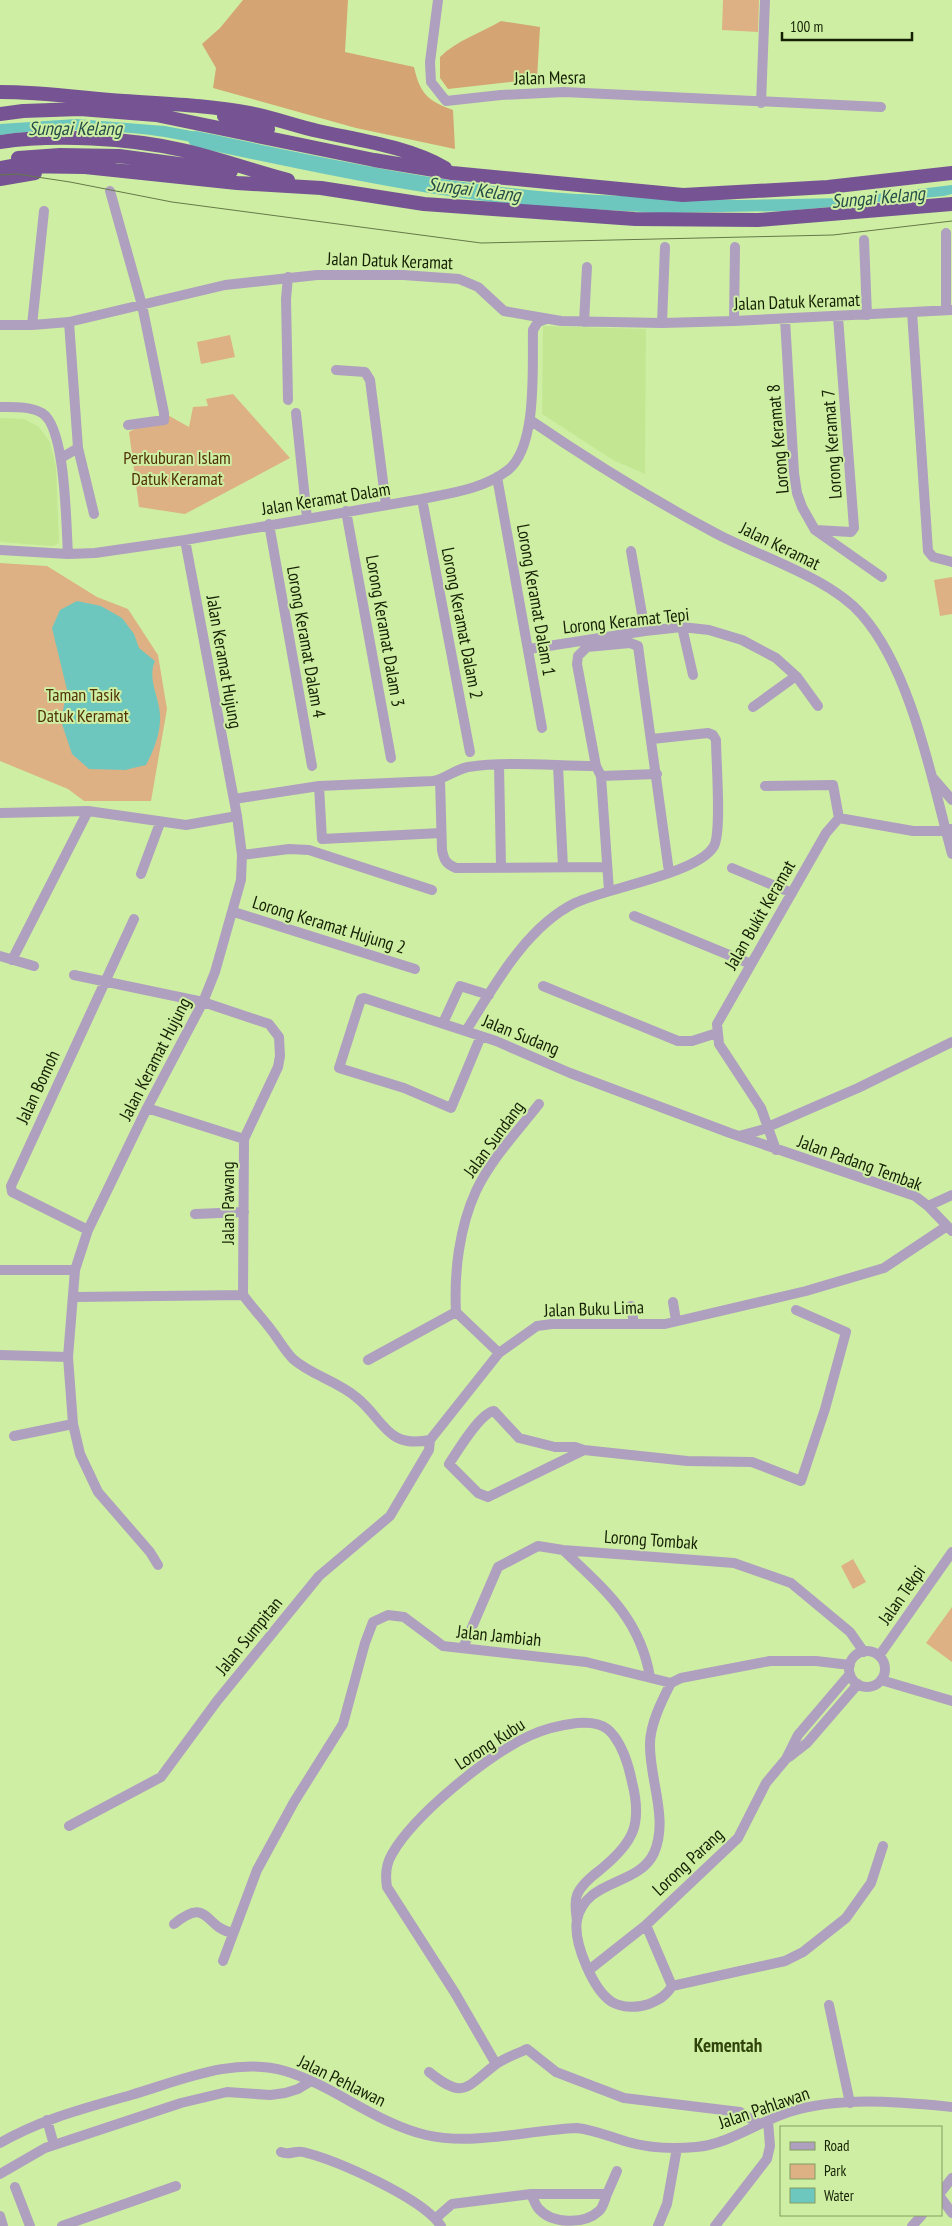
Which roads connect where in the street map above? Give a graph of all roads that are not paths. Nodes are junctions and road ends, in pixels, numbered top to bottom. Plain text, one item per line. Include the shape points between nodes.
1 (438, 0) edge
2 (765, 0) edge
3 (0, 93) edge
4 (761, 103) junction
5 (881, 107) dead end
6 (0, 114) edge
7 (0, 142) edge
8 (0, 159) edge
9 (374, 160) junction
10 (85, 167) junction
11 (0, 168) edge
12 (452, 173) junction
13 (952, 173) edge
14 (281, 178) junction
15 (0, 179) edge
16 (321, 188) junction
17 (110, 190) dead end
18 (952, 204) edge
19 (44, 212) dead end
20 (946, 233) dead end
21 (864, 240) dead end
22 (666, 247) dead end
23 (735, 247) dead end
24 (587, 267) dead end
25 (288, 277) junction
26 (142, 305) junction
27 (949, 310) edge
28 (912, 312) junction
29 (521, 315) junction
30 (867, 315) junction
31 (838, 317) junction
32 (546, 319) junction
33 (785, 319) junction
34 (734, 321) junction
35 (69, 322) junction
36 (584, 322) junction
37 (662, 323) junction
38 (0, 325) edge
39 (32, 325) junction
40 (533, 330) junction
41 (336, 370) dead end
42 (288, 400) dead end
43 (0, 407) edge
44 (296, 413) dead end
45 (530, 420) junction
46 (128, 425) dead end
47 (78, 448) junction
48 (61, 458) junction
49 (497, 478) junction
50 (422, 499) junction
51 (386, 505) junction
52 (346, 511) junction
53 (94, 514) dead end
54 (307, 518) junction
55 (269, 524) junction
56 (815, 530) junction
57 (185, 540) junction
58 (0, 550) edge
59 (631, 551) dead end
60 (68, 554) junction
61 (952, 562) edge
62 (882, 577) dead end
63 (682, 627) junction
64 (645, 631) junction
65 (529, 649) junction
66 (693, 675) dead end
67 (796, 676) junction
68 (818, 706) dead end
69 (753, 707) dead end
70 (542, 728) dead end
71 (652, 739) junction
72 (470, 752) dead end
73 (391, 758) dead end
74 (499, 765) junction
75 (312, 766) dead end
76 (558, 766) junction
77 (596, 766) junction
78 (657, 774) junction
79 (601, 776) junction
80 (930, 776) junction
81 (440, 780) junction
82 (319, 786) junction
83 (765, 786) dead end
84 (234, 798) junction
85 (952, 800) edge
86 (88, 811) junction
87 (0, 812) edge
88 (238, 816) junction
89 (839, 818) junction
90 (160, 823) junction
91 (949, 830) edge
92 (442, 833) junction
93 (952, 852) edge
94 (242, 855) junction
95 (502, 866) junction
96 (563, 866) junction
97 (607, 867) junction
98 (732, 868) dead end
99 (669, 872) junction
100 (141, 874) dead end
101 (432, 890) dead end
102 (608, 891) junction
103 (792, 893) junction
104 (234, 912) junction
105 (634, 916) dead end
106 (134, 919) dead end
107 (0, 956) edge
108 (12, 960) junction
109 (751, 964) junction
110 (34, 966) dead end
111 (415, 969) dead end
112 (74, 974) dead end
113 (105, 981) junction
114 (543, 986) dead end
115 (488, 995) junction
116 (203, 1002) junction
117 (443, 1024) junction
118 (466, 1031) junction
119 (717, 1032) junction
120 (481, 1036) junction
121 (952, 1042) edge
122 (539, 1104) dead end
123 (147, 1108) junction
124 (768, 1126) junction
125 (738, 1136) junction
126 (244, 1139) junction
127 (776, 1150) junction
128 (952, 1195) edge
129 (928, 1206) junction
130 (244, 1212) junction
131 (194, 1214) dead end
132 (950, 1229) edge
133 (88, 1230) junction
134 (0, 1270) edge
135 (75, 1270) junction
136 (243, 1295) junction
137 (74, 1297) junction
138 (673, 1302) dead end
139 (630, 1306) dead end
140 (796, 1310) dead end
141 (456, 1312) junction
142 (676, 1321) junction
143 (634, 1324) junction
144 (499, 1353) junction
145 (0, 1355) edge
146 (68, 1357) junction
147 (368, 1360) dead end
148 (73, 1424) junction
149 (14, 1436) dead end
150 (430, 1440) junction
151 (584, 1450) junction
152 (563, 1550) junction
153 (952, 1552) edge
154 (158, 1565) dead end
155 (463, 1648) junction
156 (864, 1652) junction
157 (879, 1656) junction
158 (850, 1670) junction
159 (650, 1677) junction
160 (881, 1680) junction
161 (671, 1683) junction
162 (858, 1684) junction
163 (952, 1701) edge
164 (786, 1759) junction
165 (69, 1826) dead end
166 (883, 1846) dead end
167 (577, 1921) junction
168 (174, 1924) dead end
169 (646, 1925) junction
170 (233, 1933) junction
171 (223, 1961) dead end
172 (589, 1970) junction
173 (672, 1986) junction
174 (829, 2005) dead end
175 (496, 2064) junction
176 (429, 2072) dead end
177 (311, 2081) junction
178 (850, 2103) junction
179 (952, 2107) edge
180 (46, 2120) junction
181 (764, 2123) junction
182 (0, 2143) edge
183 (54, 2145) junction
184 (677, 2148) junction
185 (281, 2152) dead end
186 (617, 2171) dead end
187 (0, 2174) edge
188 (952, 2178) edge
189 (176, 2186) dead end
190 (15, 2187) dead end
191 (942, 2191) edge
192 (531, 2194) junction
193 (607, 2194) junction
194 (942, 2199) edge
195 (952, 2213) edge
196 (0, 2216) edge
197 (921, 2216) edge
198 (439, 2222) edge
199 (3, 2226) edge
200 (30, 2226) edge
201 (62, 2226) edge
202 (658, 2226) edge
203 (716, 2226) edge
204 (912, 2226) edge

1 - 4 street, Jalan Mesra via 430,62 432,82 446,101 564,92
2 - 4 street
3 - 9 highway via 106,96 201,109
3 - 12 highway via 38,92 204,105 251,113 432,160
4 - 5 street, Jalan Mesra
6 - 9 highway via 80,109 156,115
7 - 14 highway via 81,139 128,142 182,150
8 - 14 highway via 119,156
9 - 12 highway
10 - 11 highway
10 - 15 highway
10 - 16 highway
12 - 13 highway via 683,195 828,187
14 - 16 highway
16 - 18 highway via 424,204 635,220 758,220
17 - 26 street
19 - 39 street
20 - 27 street
21 - 30 street
22 - 37 street
23 - 34 street
24 - 36 street
25 - 26 street, Jalan Datuk Keramat via 225,285
25 - 29 street, Jalan Datuk Keramat via 404,275 459,279 478,286 499,308
25 - 42 street
26 - 35 street, Jalan Datuk Keramat
26 - 46 street via 164,420
27 - 28 street, Jalan Datuk Keramat
28 - 30 street, Jalan Datuk Keramat
28 - 61 street via 928,551 933,557
29 - 32 street, Jalan Datuk Keramat
29 - 40 street
30 - 31 street, Jalan Datuk Keramat
31 - 33 street, Jalan Datuk Keramat
31 - 56 street, Lorong Keramat 7 via 854,528 851,532
32 - 36 street, Jalan Datuk Keramat
32 - 40 street via 538,322
33 - 34 street, Jalan Datuk Keramat
33 - 56 street, Lorong Keramat 8 via 796,486 802,507
34 - 37 street, Jalan Datuk Keramat
35 - 39 street, Jalan Datuk Keramat
35 - 47 street
36 - 37 street, Jalan Datuk Keramat
38 - 39 street, Jalan Datuk Keramat
40 - 45 street, Jalan Keramat Dalam
41 - 51 street via 365,372 370,380
43 - 48 street via 26,408 51,420
44 - 54 street
45 - 49 street, Jalan Keramat Dalam via 528,436 517,460
45 - 80 street, Jalan Keramat via 646,495 846,598 882,643 904,685
47 - 48 street
47 - 53 street
48 - 60 street
49 - 50 street, Jalan Keramat Dalam via 472,488
49 - 65 street, Lorong Keramat Dalam 1
50 - 51 street, Jalan Keramat Dalam
50 - 72 street, Lorong Keramat Dalam 2
51 - 52 street, Jalan Keramat Dalam
52 - 54 street, Jalan Keramat Dalam
52 - 73 street, Lorong Keramat Dalam 3
54 - 55 street, Jalan Keramat Dalam
55 - 57 street, Jalan Keramat Dalam
55 - 75 street, Lorong Keramat Dalam 4
56 - 62 street, Lorong Keramat 8
57 - 60 street, Jalan Keramat Dalam
57 - 84 street, Jalan Keramat Hujung
58 - 60 street, Jalan Keramat Dalam
59 - 64 street
63 - 64 street, Lorong Keramat Tepi
63 - 66 street
63 - 67 street, Lorong Keramat Tepi via 709,630 742,640 776,658
64 - 65 street, Lorong Keramat Tepi
65 - 70 street, Lorong Keramat Dalam 1
67 - 68 street, Lorong Keramat Tepi
67 - 69 street
71 - 77 street via 638,646 630,643 586,647 578,656 577,664
71 - 78 street
71 - 99 street via 708,733 716,740 719,824 714,845 705,857
74 - 76 street
74 - 81 street via 457,769
74 - 95 street
76 - 77 street
76 - 96 street
77 - 79 street
78 - 79 street
78 - 99 street
79 - 97 street
80 - 85 street, Jalan Keramat
80 - 91 street, Jalan Keramat
81 - 82 street
81 - 92 street
82 - 84 street
82 - 92 street via 322,838
83 - 89 street via 833,785
84 - 88 street, Jalan Keramat Hujung
86 - 87 street
86 - 90 street
86 - 108 street
88 - 90 street via 195,824
88 - 94 street, Jalan Keramat Hujung
89 - 91 street via 913,831
89 - 103 street, Jalan Bukit Keramat via 826,833
90 - 100 street
91 - 93 street, Jalan Keramat
92 - 95 street via 444,860 448,865 456,868
94 - 101 street via 309,850
94 - 104 street, Jalan Keramat Hujung
95 - 96 street
96 - 97 street
97 - 102 street
98 - 103 street
99 - 102 street via 649,881
102 - 115 street via 575,903 552,918 526,943 498,977
103 - 109 street, Jalan Bukit Keramat
104 - 111 street, Lorong Keramat Hujung 2
104 - 116 street, Jalan Keramat Hujung
105 - 109 street
106 - 113 street, Jalan Bomoh
107 - 108 street
108 - 110 street
109 - 119 street, Jalan Bukit Keramat via 717,1024
112 - 113 street, Jalan Pawang
113 - 116 street, Jalan Pawang
113 - 133 street, Jalan Bomoh via 11,1186 12,1192
114 - 119 street via 678,1041 699,1039
115 - 117 street via 460,986
115 - 118 street
116 - 123 street, Jalan Keramat Hujung
116 - 126 street, Jalan Pawang via 269,1024 279,1036 278,1067
117 - 118 street, Jalan Sudang
117 - 120 street, Jalan Sudang via 362,999 339,1067 404,1088 451,1108
118 - 120 street, Jalan Sudang
119 - 124 street via 719,1044 761,1108
120 - 125 street, Jalan Sudang
121 - 124 street via 858,1088
122 - 141 street, Jalan Sundang via 498,1155 476,1192 460,1241
123 - 126 street
123 - 133 street, Jalan Keramat Hujung
124 - 125 street
124 - 127 street
125 - 127 street, Jalan Sudang
126 - 130 street, Jalan Pawang
127 - 129 street, Jalan Padang Tembak via 915,1196
128 - 129 street
129 - 132 street, Jalan Padang Tembak
130 - 131 street
130 - 136 street, Jalan Pawang
132 - 142 street, Jalan Buku Lima via 884,1268 806,1291
133 - 135 street, Jalan Keramat Hujung
134 - 135 street
135 - 137 street, Jalan Keramat Hujung
136 - 137 street
136 - 150 street via 293,1359 358,1398 387,1433 408,1442
137 - 146 street, Jalan Keramat Hujung
138 - 142 street
139 - 143 street
140 - 151 street via 846,1332 826,1410 801,1481 752,1462 660,1459
141 - 144 street
141 - 147 street
142 - 143 street, Jalan Buku Lima
143 - 144 street, Jalan Buku Lima via 537,1326
144 - 150 street, Jalan Buku Lima
145 - 146 street
146 - 148 street, Jalan Keramat Hujung
148 - 149 street
148 - 154 street, Jalan Keramat Hujung via 80,1454 98,1492
150 - 165 street, Jalan Sumpitan via 428,1450 390,1516 319,1576 217,1701 161,1777
151 - 151 street via 519,1438 494,1411 474,1428 449,1464 478,1494 488,1497
152 - 155 street, Lorong Tombak via 538,1546 498,1567
152 - 156 street, Lorong Tombak via 734,1562 791,1583 850,1632
152 - 159 street via 614,1598 631,1622 648,1659
153 - 157 street, Jalan Tekpi
155 - 159 street, Jalan Jambiah via 586,1662
155 - 170 street, Jalan Jambiah via 443,1646 404,1617 388,1615 374,1622 365,1643 343,1724 294,1802 257,1870
156 - 157 street
156 - 158 street via 855,1657
157 - 160 street via 884,1665
158 - 161 street via 816,1661 770,1661 681,1678
158 - 162 street
158 - 164 street, Lorong Parang via 798,1735
159 - 161 street, Jalan Jambiah
160 - 162 street via 873,1686
160 - 163 street
161 - 167 street via 650,1742 659,1821 654,1852 645,1866 634,1874 591,1895
162 - 164 street, Lorong Parang via 807,1743
164 - 169 street, Lorong Parang via 766,1783 738,1838
166 - 173 street via 871,1883 846,1918 803,1952 785,1961
167 - 172 street, Lorong Kubu via 583,1957
167 - 175 street, Lorong Kubu via 577,1894 590,1877 627,1846 637,1810 631,1778 616,1737 600,1725 585,1723 566,1724 528,1736 481,1766 417,1820 391,1855 385,1876 387,1887 408,1923 455,1993
168 - 170 street via 186,1914 198,1912 209,1916 218,1929
169 - 172 street, Lorong Parang
169 - 173 street
170 - 171 street, Jalan Jambiah
172 - 173 street, Lorong Kubu via 598,1988 611,2001 624,2006 642,2006 658,2000 667,1995
174 - 178 street
175 - 176 street via 474,2084 462,2089 446,2086
175 - 181 street via 527,2049 556,2072 624,2098 740,2112
177 - 180 street, Jalan Pehlawan via 266,2067 229,2068
177 - 183 street via 285,2093 227,2092 182,2103
177 - 184 street, Jalan Pehlawan via 399,2127 428,2135 456,2138 577,2128 629,2142
178 - 179 street, Jalan Pahlawan
178 - 181 street, Jalan Pahlawan via 788,2112
180 - 182 street, Jalan Pehlawan
180 - 183 street
181 - 184 street, Jalan Pahlawan via 724,2140 698,2147
181 - 203 street via 770,2146 767,2159
183 - 187 street
184 - 202 street via 667,2204
185 - 198 street via 303,2152 356,2170 395,2191
186 - 193 street
188 - 191 street
189 - 201 street
190 - 200 street
192 - 193 street
192 - 193 street via 538,2209 555,2219 575,2221 600,2211
192 - 198 street via 452,2204
194 - 195 street
196 - 199 street
197 - 204 street

